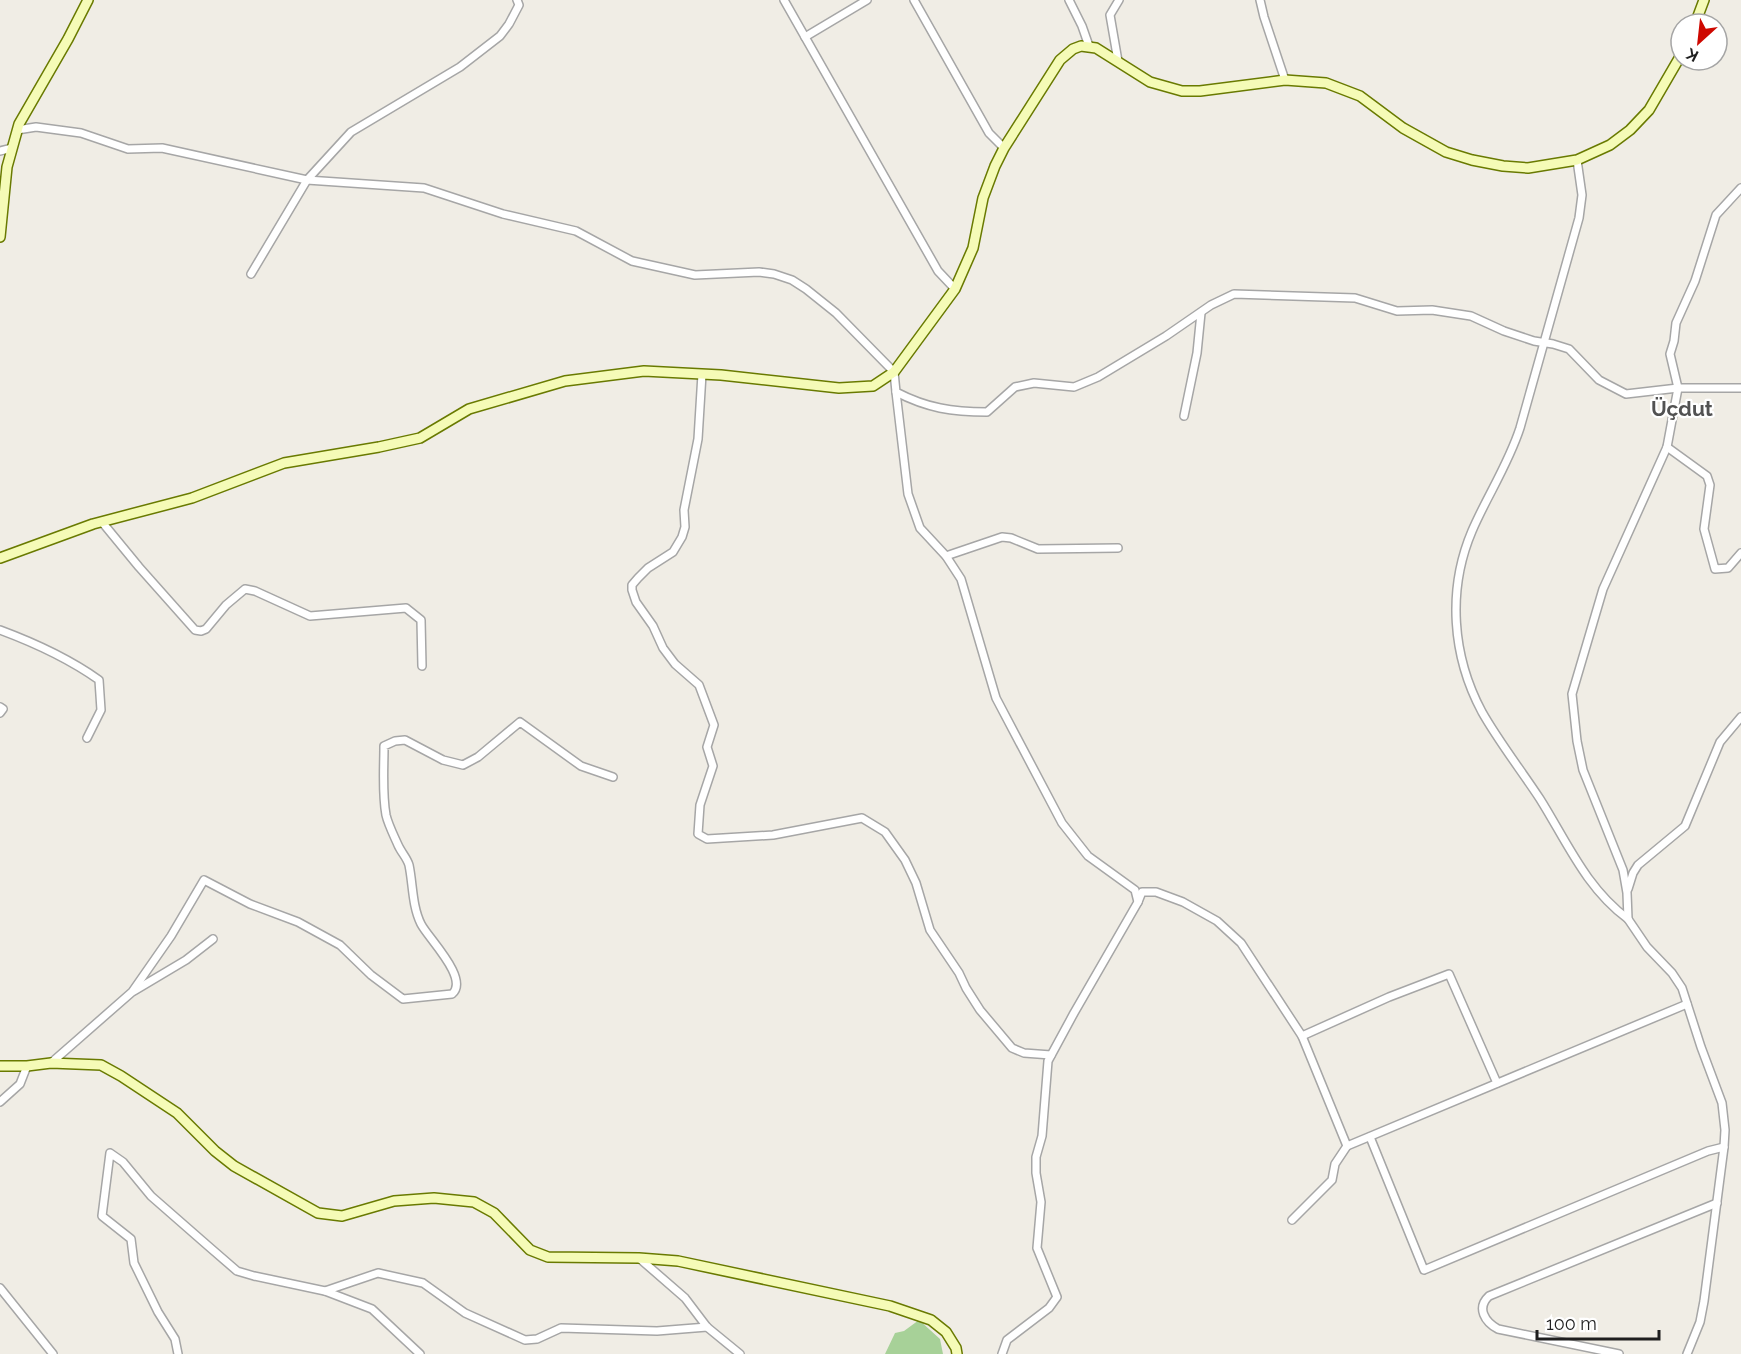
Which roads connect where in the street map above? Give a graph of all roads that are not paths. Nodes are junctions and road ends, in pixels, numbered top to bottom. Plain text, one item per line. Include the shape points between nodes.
1 (88, 0) edge
2 (517, 0) edge
3 (784, 0) edge
4 (867, 0) edge
5 (914, 0) edge
6 (1068, 0) edge
7 (1119, 0) edge
8 (1260, 0) edge
9 (805, 37) junction
10 (1089, 46) junction
11 (1118, 61) junction
12 (1671, 72) edge
13 (1285, 80) junction
14 (17, 130) junction
15 (12, 148) junction
16 (1004, 148) junction
17 (0, 151) edge
18 (1578, 160) junction
19 (307, 180) junction
20 (1741, 188) edge
21 (0, 237) edge
22 (251, 274) dead end
23 (955, 289) junction
24 (1201, 313) junction
25 (1544, 343) junction
26 (894, 372) junction
27 (702, 374) junction
28 (1678, 388) junction
29 (1741, 388) edge
30 (896, 392) junction
31 (1184, 416) dead end
32 (1667, 447) junction
33 (102, 522) junction
34 (1118, 548) dead end
35 (1741, 553) edge
36 (946, 556) junction
37 (0, 558) edge
38 (0, 630) edge
39 (422, 666) dead end
40 (0, 707) edge
41 (0, 713) edge
42 (1741, 717) edge
43 (87, 738) dead end
44 (613, 777) dead end
45 (1627, 893) junction
46 (1138, 902) junction
47 (1628, 919) junction
48 (213, 939) dead end
49 (132, 992) junction
50 (1687, 1004) junction
51 (1302, 1036) junction
52 (1051, 1055) junction
53 (51, 1063) junction
54 (0, 1066) edge
55 (27, 1066) junction
56 (1497, 1083) junction
57 (0, 1102) edge
58 (1370, 1137) junction
59 (1347, 1146) junction
60 (1724, 1147) junction
61 (1717, 1203) junction
62 (1292, 1220) dead end
63 (639, 1258) junction
64 (0, 1288) edge
65 (325, 1291) junction
66 (707, 1327) junction
67 (53, 1354) edge
68 (178, 1354) edge
69 (420, 1354) edge
70 (740, 1354) edge
71 (957, 1354) edge
72 (1002, 1354) edge
73 (1619, 1354) edge
74 (1687, 1354) edge

1 - 14 street
2 - 19 street via 519,5 500,36 460,67 351,132
3 - 9 street
4 - 9 street
5 - 16 street via 989,133
6 - 10 street
7 - 11 street via 1110,15
8 - 13 street
9 - 23 street via 938,270
10 - 11 street
10 - 16 street via 1073,49 1060,60
11 - 13 street via 1150,82 1182,91
12 - 18 street via 1649,110 1630,130
13 - 18 street via 1308,80 1344,88 1425,141 1472,160 1528,168
14 - 15 street
14 - 19 street via 36,127 81,133 128,149 162,148
15 - 17 street
15 - 21 street
16 - 23 street via 994,166 968,262
18 - 25 street via 1580,211
19 - 22 street
19 - 26 street via 424,188 503,214 576,231 632,261 682,273 708,276 759,272 783,277 823,300
20 - 28 street via 1716,215 1695,281 1676,323 1670,354
23 - 26 street
24 - 25 street via 1234,294 1355,298 1397,311 1432,310 1471,316
24 - 30 street via 1098,376 1074,387 1034,383 1015,387 987,412 958,412 919,404
24 - 31 street
25 - 28 street via 1569,349 1599,380 1626,394
25 - 47 street via 1515,444 1472,530 1463,557 1456,596 1458,637 1469,682 1483,713 1591,883
26 - 27 street via 873,386 839,388
26 - 30 street
27 - 33 street via 644,370 565,381 469,410 420,438 284,463 192,498
27 - 52 street via 698,439 682,537 673,552 632,585 636,602 669,656 699,685 714,725 707,747 713,766 700,805 698,834 707,839 773,835 862,818 885,832 906,860 930,930 980,1010 1012,1048
28 - 29 street
28 - 32 street
30 - 36 street via 908,494 920,528
32 - 35 street via 1707,476 1710,485 1704,529 1715,569 1728,568
32 - 45 street via 1603,590 1572,694 1583,770 1623,870
33 - 37 street
33 - 39 street via 195,630 206,629 245,589 310,616 406,608 421,620
34 - 36 street via 1038,549 1002,537
36 - 46 street via 961,579 996,698 1062,824 1088,856 1135,890
38 - 43 street via 73,662 99,680 101,710
40 - 41 street
42 - 45 street via 1720,742 1685,826 1638,865
44 - 49 street via 581,766 520,722 463,765 443,760 405,740 384,746 387,815 409,863 420,923 456,978 458,986 452,994 403,999 340,945 204,880
45 - 47 street
46 - 51 street via 1142,892 1155,892 1217,921 1240,943
46 - 52 street
47 - 50 street via 1677,979
48 - 49 street
49 - 53 street
50 - 56 street
50 - 60 street via 1722,1103
51 - 56 street via 1449,974
51 - 59 street
52 - 72 street via 1036,1157 1041,1202 1037,1248 1057,1297 1049,1308 1007,1340
53 - 55 street
53 - 63 street via 101,1065 121,1076 177,1113 234,1166 318,1213 342,1216 394,1201 434,1198 474,1202 494,1213 530,1250 548,1257
54 - 55 street
55 - 57 street via 20,1084
56 - 58 street
58 - 59 street
58 - 60 street via 1424,1270
59 - 62 street via 1335,1164 1332,1180
60 - 61 street
61 - 73 street via 1489,1296 1483,1305 1487,1322 1498,1329
61 - 74 street via 1702,1313
63 - 66 street via 685,1298
63 - 71 street via 706,1265 890,1306 931,1320 946,1332
64 - 67 street
65 - 66 street via 378,1273 423,1283 465,1313 525,1340 561,1328 657,1331
65 - 68 street via 237,1271 151,1196 123,1162 110,1154 102,1216 131,1239 134,1263
65 - 69 street via 372,1309
66 - 70 street

